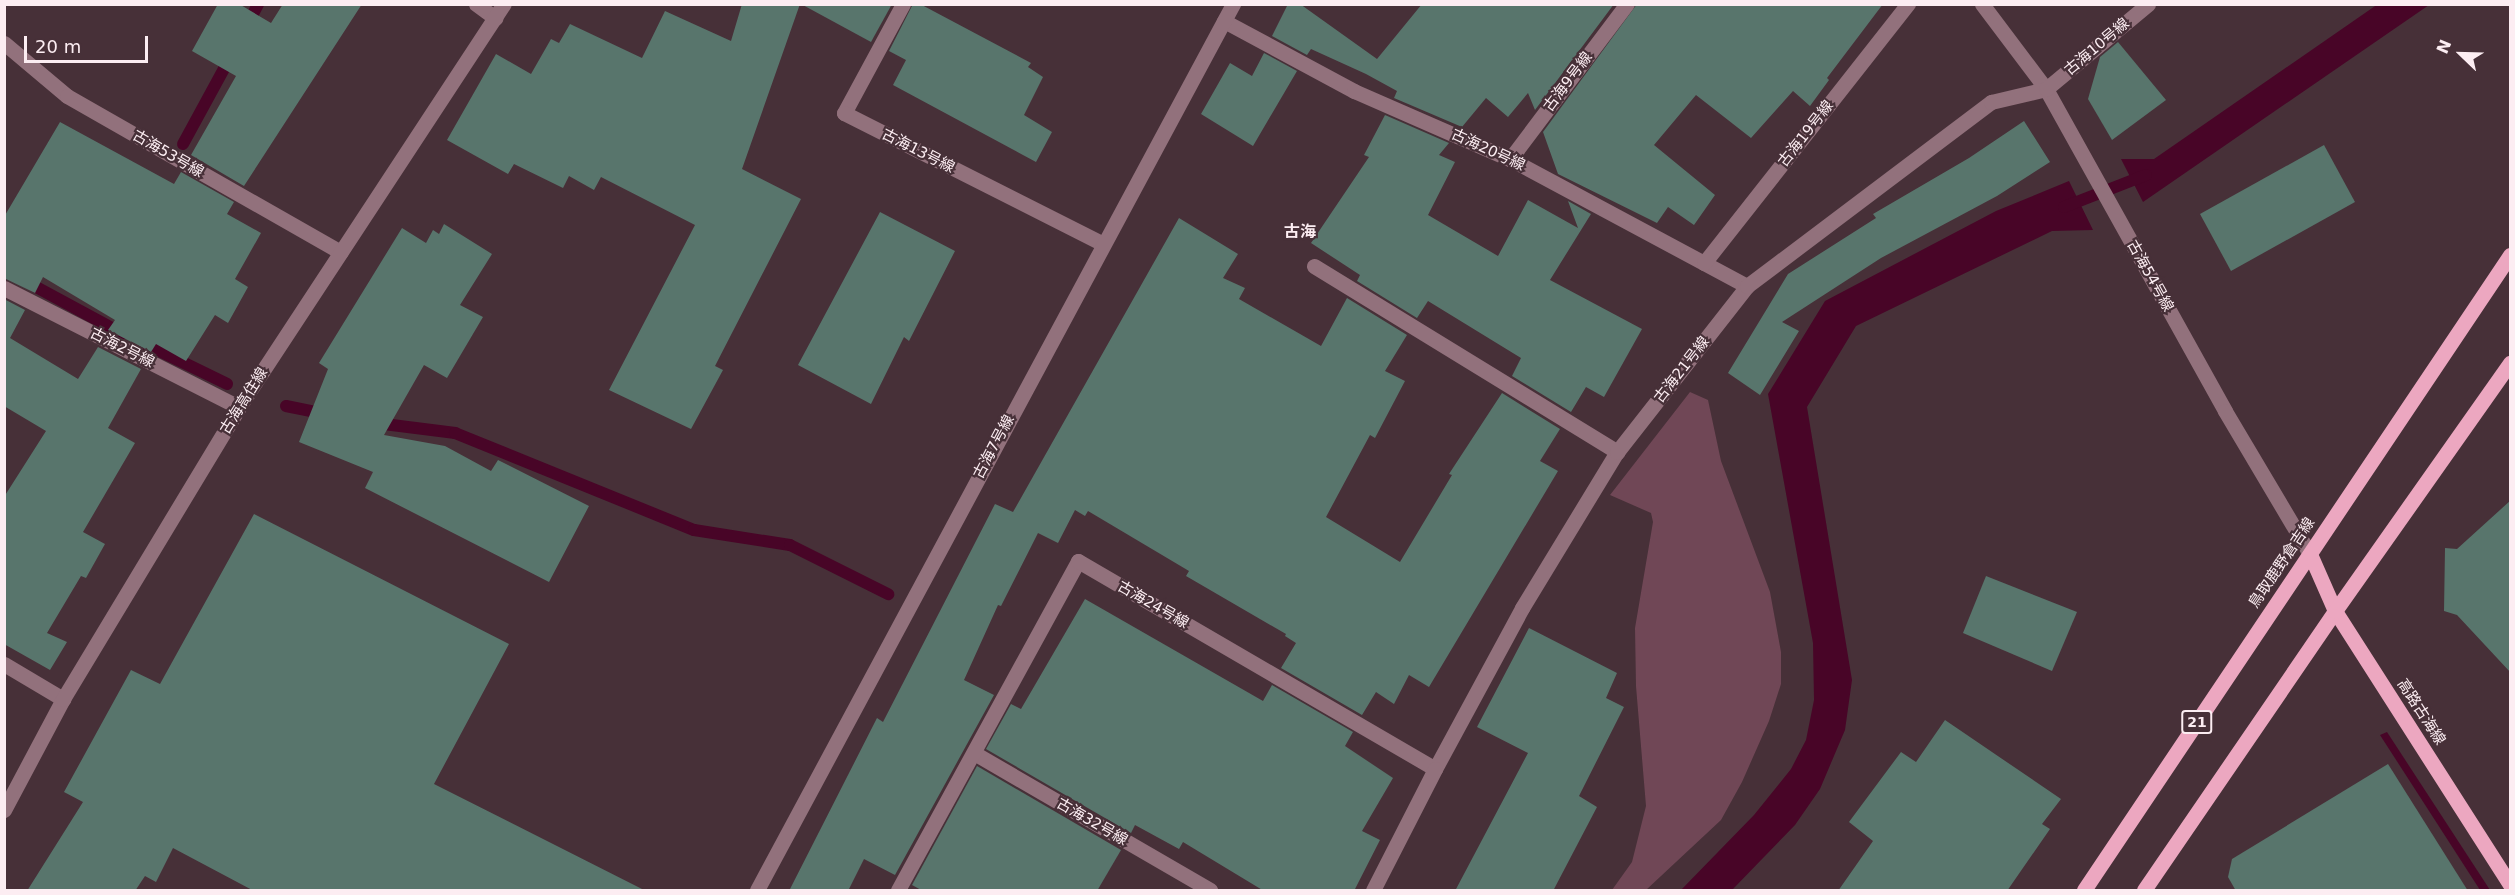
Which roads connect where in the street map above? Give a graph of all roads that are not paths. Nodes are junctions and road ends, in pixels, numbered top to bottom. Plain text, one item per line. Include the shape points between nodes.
1 (476, 4) edge
2 (903, 4) edge
3 (1233, 4) edge
4 (1627, 4) edge
5 (1908, 4) edge
6 (1982, 4) edge
7 (2148, 4) edge
8 (499, 11) edge
9 (1224, 21) junction
10 (4, 43) edge
11 (2046, 89) junction
12 (1510, 159) junction
13 (1103, 244) junction
14 (341, 252) junction
15 (2511, 255) edge
16 (1704, 263) junction
17 (1314, 266) dead end
18 (1747, 286) junction
19 (4, 288) edge
20 (2511, 363) edge
21 (239, 407) junction
22 (1617, 452) junction
23 (2310, 554) junction
24 (2335, 611) junction
25 (4, 664) edge
26 (63, 699) junction
27 (974, 753) junction
28 (1435, 769) junction
29 (4, 810) edge
30 (2511, 885) edge
31 (756, 891) edge
32 (898, 891) edge
33 (1210, 891) edge
34 (1373, 891) edge
35 (2084, 891) edge
36 (2144, 891) edge

1 - 8 street
2 - 13 street, 古海13号線 via 844,113
3 - 9 street, 古海7号線
4 - 12 street, 古海9号線
5 - 16 street, 古海19号線
6 - 11 street, 古海54号線
7 - 11 street, 古海10号線
8 - 14 street, 古海高住線
9 - 12 street, 古海20号線 via 1354,91
9 - 13 street, 古海7号線
10 - 14 street, 古海53号線 via 67,96
11 - 18 street, 古海21号線 via 1990,102
11 - 23 street, 古海54号線 via 2224,411
12 - 16 street, 古海20号線
13 - 31 street, 古海7号線
14 - 21 street, 古海高住線
15 - 23 main road, 鳥取鹿野倉吉線 / 21
16 - 18 street, 古海20号線
17 - 22 street
18 - 22 street, 古海21号線
19 - 21 street, 古海2号線
20 - 24 main road
21 - 26 street, 古海高住線
22 - 28 street, 古海21号線 via 1522,608
23 - 24 main road, 高路古海線
23 - 35 main road, 鳥取鹿野倉吉線 / 21
24 - 30 main road, 高路古海線
24 - 36 main road
25 - 26 street
26 - 29 street, 古海高住線
27 - 28 street, 古海24号線 via 1078,561
27 - 32 street, 古海24号線
27 - 33 street, 古海32号線
28 - 34 street

